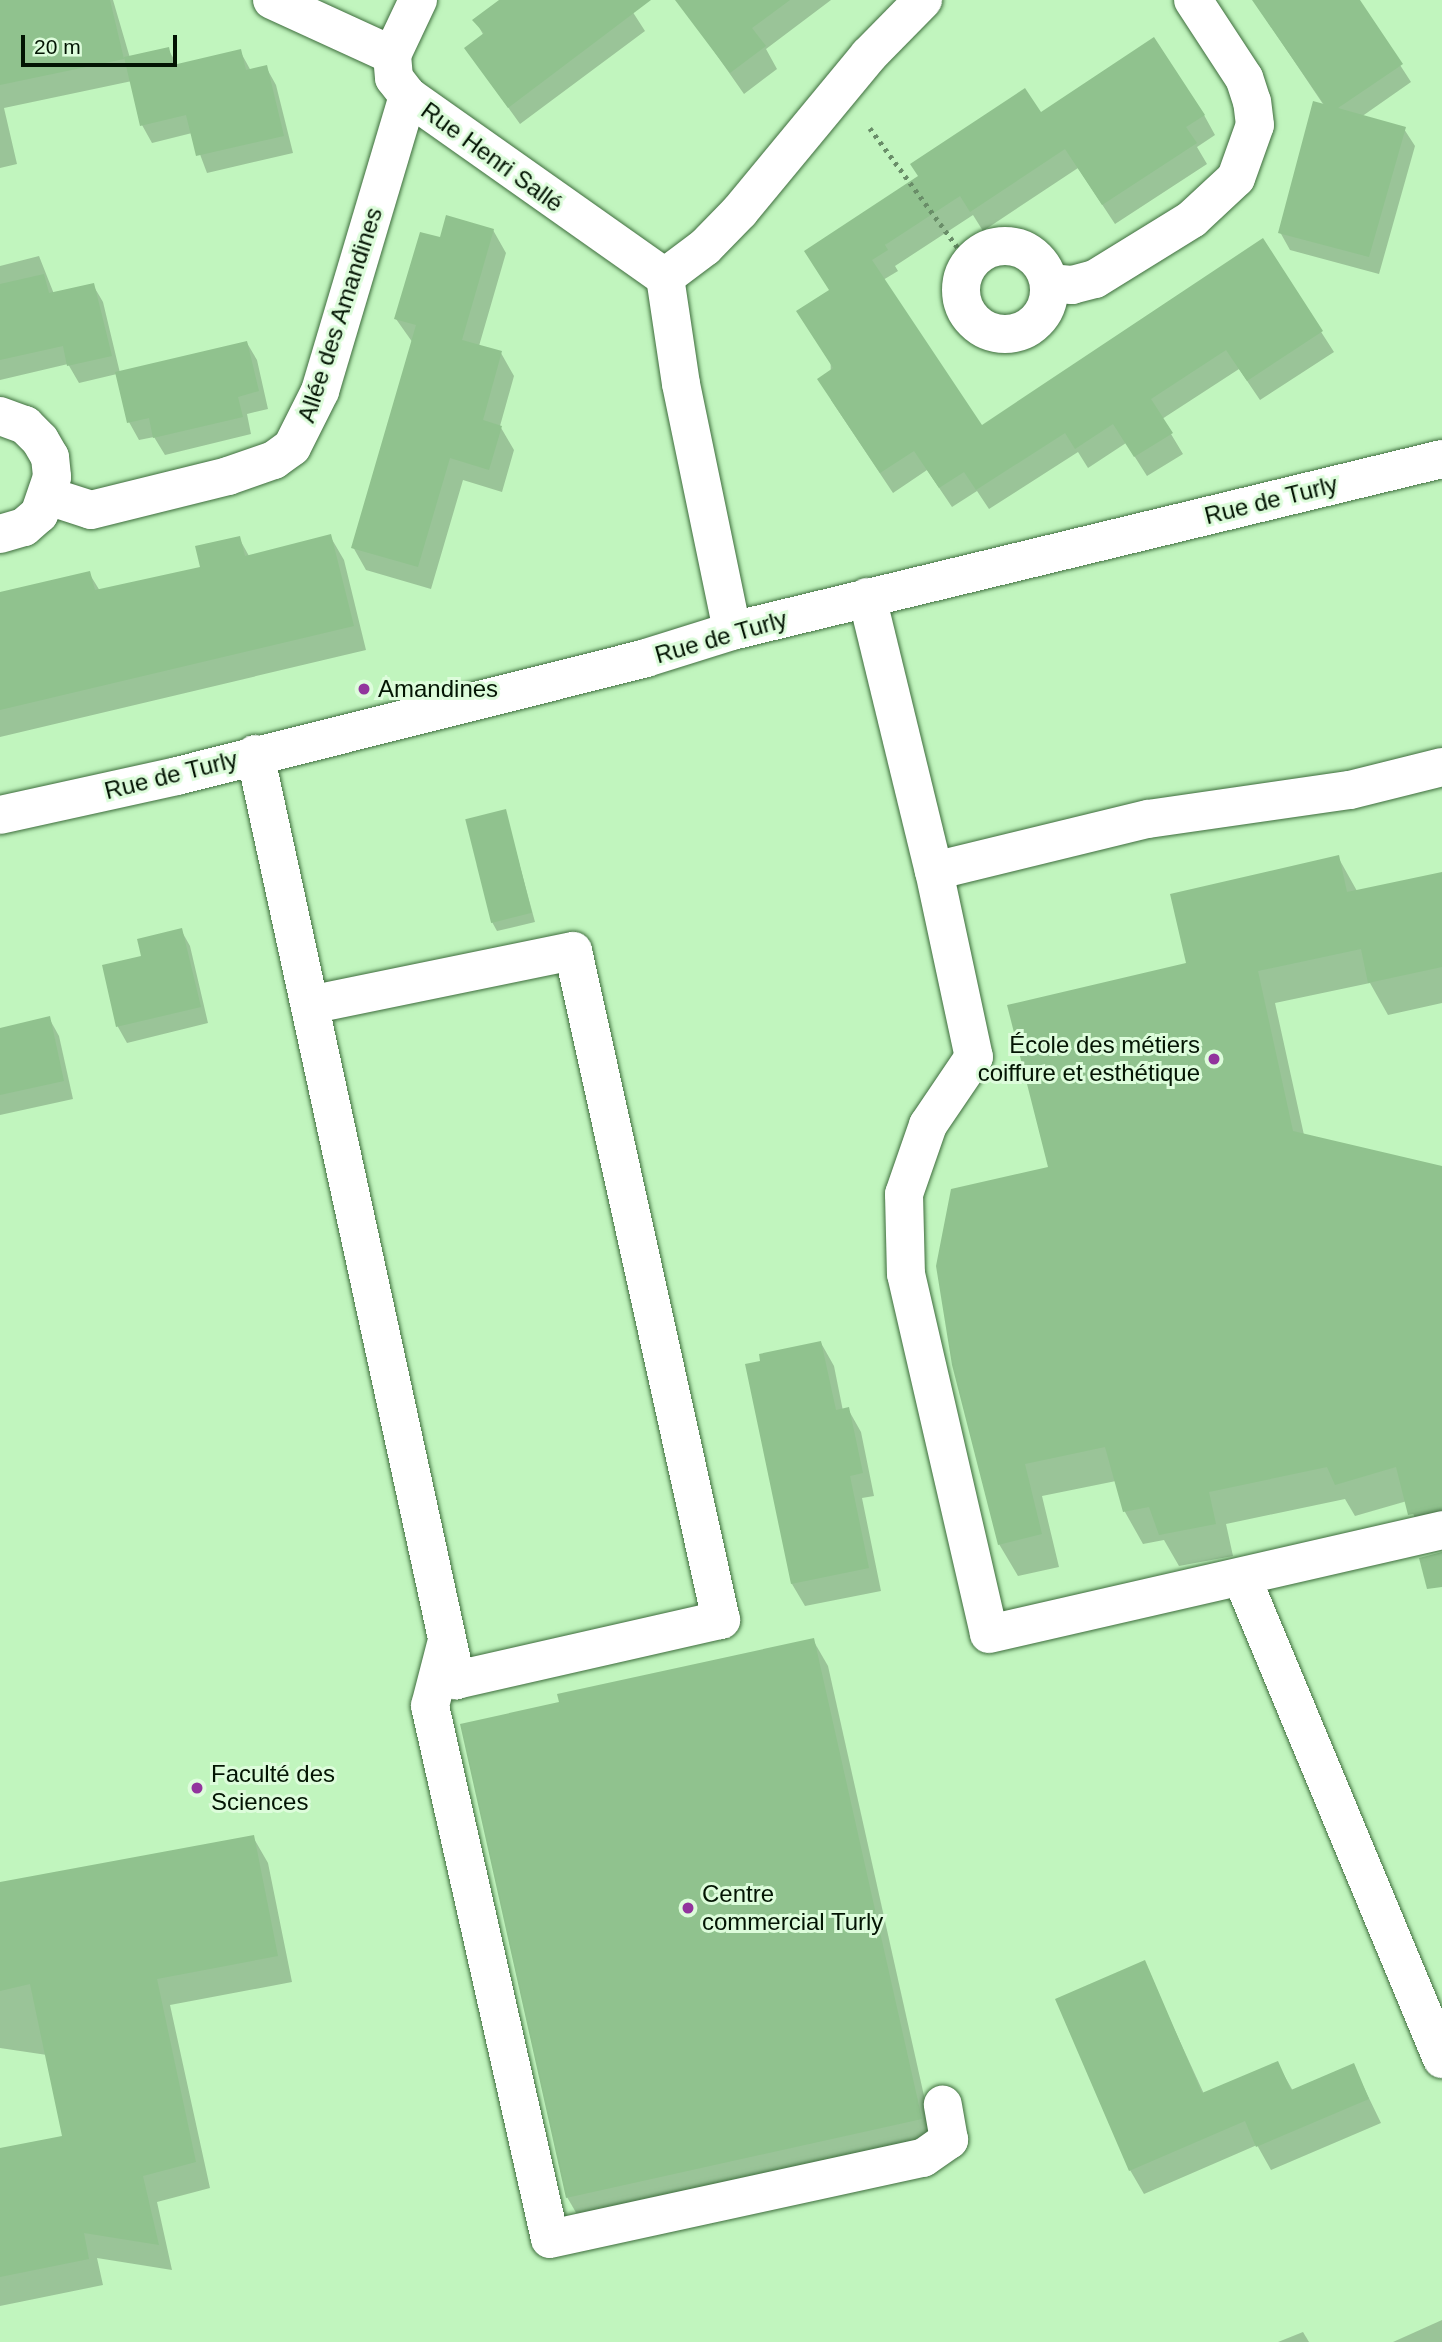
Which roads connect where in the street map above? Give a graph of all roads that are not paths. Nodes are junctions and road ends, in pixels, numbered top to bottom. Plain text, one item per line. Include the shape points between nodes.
1 (272, 0) edge
2 (418, 0) edge
3 (923, 0) edge
4 (1193, 0) edge
5 (392, 55) junction
6 (408, 96) junction
7 (665, 277) junction
8 (1048, 283) junction
9 (0, 416) edge
10 (1442, 458) edge
11 (48, 496) junction
12 (0, 534) edge
13 (867, 597) junction
14 (732, 631) junction
15 (255, 754) junction
16 (1442, 767) edge
17 (0, 815) edge
18 (934, 871) junction
19 (310, 1005) junction
20 (1442, 1530) edge
21 (1242, 1578) junction
22 (447, 1638) junction
23 (1442, 2059) edge
24 (943, 2105) dead end

1 - 5 street
2 - 5 street
3 - 7 street via 841,89 740,211 705,247
4 - 8 street via 1244,78 1252,102 1255,125 1240,169 1217,199 1192,219 1096,279 1072,285
5 - 6 street, Rue Henri Sallé via 394,78
6 - 7 street, Rue Henri Sallé
6 - 11 street, Allée des Amandines via 320,391 292,447 274,460 228,476 92,510
7 - 14 street via 681,384
8 - 8 street via 1048,298 1034,323 1006,334 978,325 962,300 961,286 969,263 983,251 1011,246 1036,259
9 - 11 street via 25,425 40,440 50,457
10 - 13 street, Rue de Turly
11 - 12 street via 24,527
13 - 14 street, Rue de Turly
13 - 18 street
14 - 15 street, Rue de Turly via 646,658
15 - 17 street, Rue de Turly
15 - 19 street
16 - 18 street via 1350,790 1148,819
18 - 21 street via 974,1057 928,1125 904,1194 906,1274 989,1634
19 - 22 street
19 - 22 street via 573,951 721,1620 456,1680
20 - 21 street
21 - 23 street
22 - 24 street via 430,1706 550,2239 923,2158 949,2140

